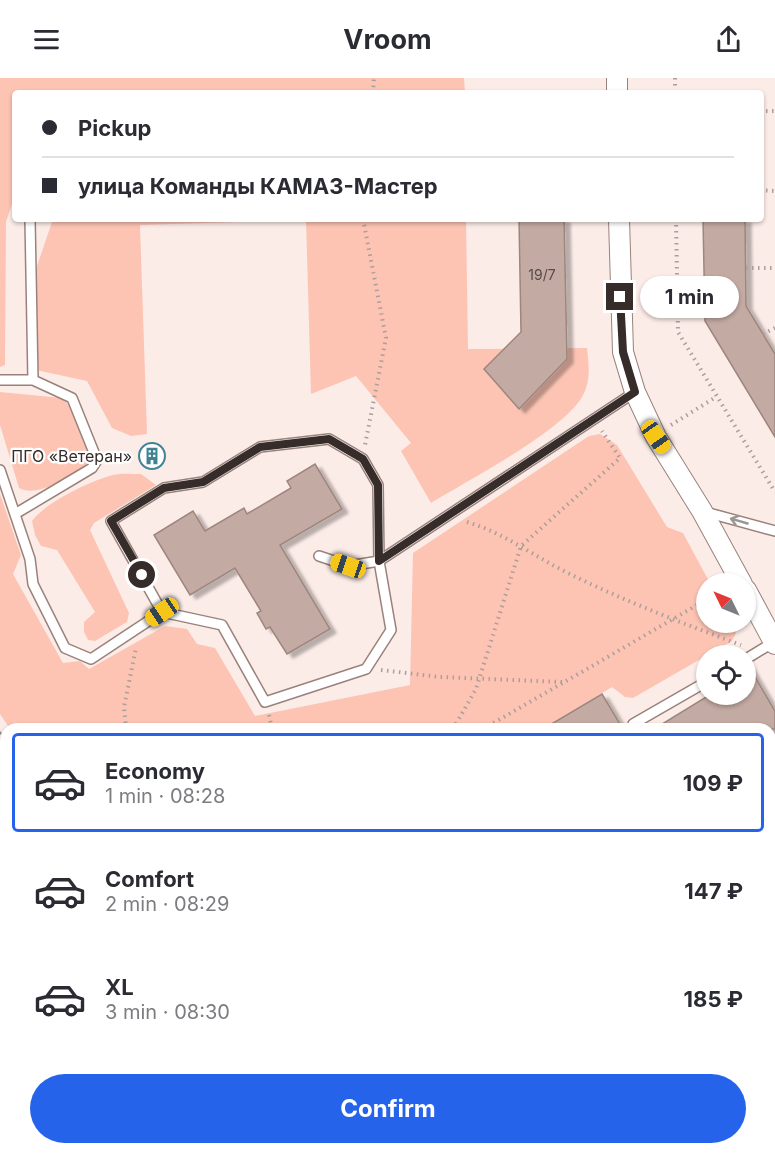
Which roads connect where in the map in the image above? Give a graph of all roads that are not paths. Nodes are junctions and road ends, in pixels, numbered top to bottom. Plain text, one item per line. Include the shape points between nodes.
1 (30, 222) edge
2 (619, 222) edge
3 (33, 380) junction
4 (0, 381) edge
5 (635, 392) junction
6 (0, 470) edge
7 (702, 511) junction
8 (15, 514) junction
9 (775, 531) edge
10 (320, 556) dead end
11 (379, 561) junction
12 (736, 573) edge
13 (162, 612) junction
14 (756, 612) edge
15 (771, 645) edge
16 (756, 653) edge
17 (696, 688) edge
18 (635, 723) edge

1 - 3 lane
2 - 5 street via 623,352
3 - 4 lane
3 - 8 lane via 72,398 97,460 92,468
5 - 7 street via 656,437
5 - 11 lane
6 - 8 lane
9 -> 7 lane
7 - 12 street
8 - 13 lane via 30,559 33,584 65,648 91,659
10 - 11 lane via 348,566
11 - 13 lane via 391,630 366,669 265,702 222,625
11 - 13 lane via 378,485 363,459 329,439 260,447 203,482 164,488 111,521
14 - 15 street
15 - 16 lane
17 - 18 lane

